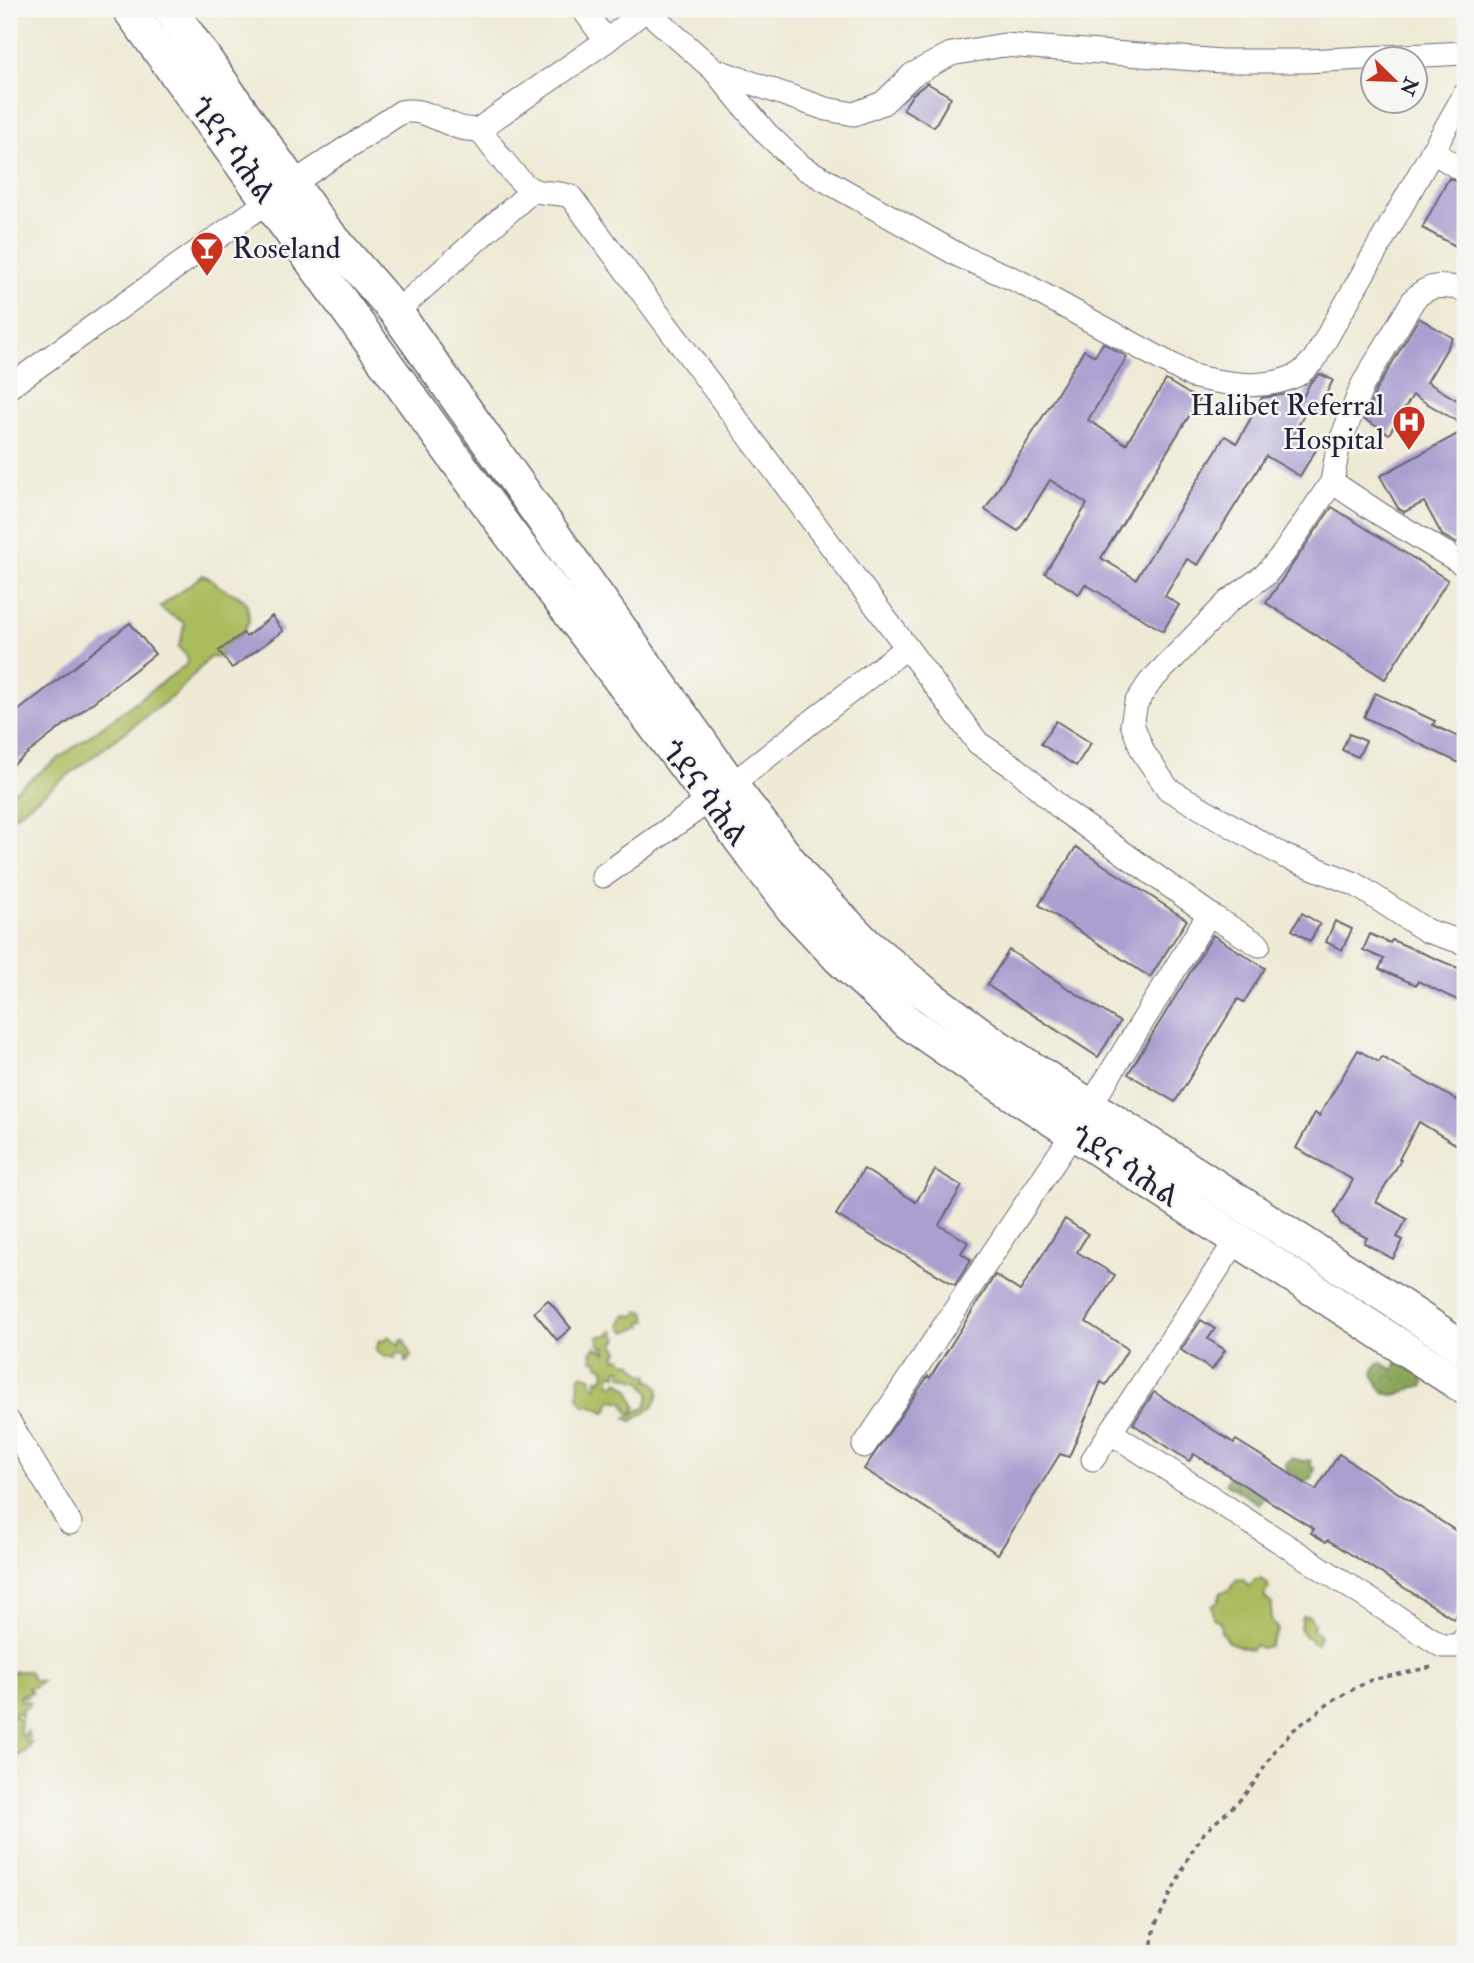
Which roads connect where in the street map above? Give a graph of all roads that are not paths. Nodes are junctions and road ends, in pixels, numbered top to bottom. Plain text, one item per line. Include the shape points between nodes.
1 (129, 9) edge
2 (170, 9) edge
3 (583, 9) edge
4 (647, 10) edge
5 (606, 41) junction
6 (1465, 53) edge
7 (714, 69) junction
8 (1465, 94) edge
9 (479, 129) junction
10 (1432, 151) junction
11 (1465, 172) edge
12 (533, 190) junction
13 (281, 192) junction
14 (1465, 289) edge
15 (396, 312) junction
16 (9, 387) edge
17 (510, 476) junction
18 (1332, 482) junction
19 (484, 498) junction
20 (1465, 565) edge
21 (907, 647) junction
22 (720, 793) junction
23 (603, 876) dead end
24 (1209, 914) junction
25 (1465, 943) edge
26 (1259, 945) dead end
27 (1082, 1119) junction
28 (1237, 1238) junction
29 (1465, 1349) edge
30 (1465, 1388) edge
31 (9, 1422) edge
32 (1111, 1432) junction
33 (864, 1446) dead end
34 (1093, 1459) dead end
35 (70, 1523) dead end
36 (1461, 1642) edge

1 - 13 highway, ጎደና ሳሕል
2 - 13 highway, ጎደና ሳሕል
3 - 5 street
4 - 5 street
4 - 7 street
5 - 9 street
6 - 7 street via 1222,61 1004,45 951,54 912,75 883,103 854,114 826,109
7 - 10 street via 766,133 802,167 960,256 1018,281 1192,376 1223,383 1265,384 1298,374 1314,360
8 - 10 street
9 - 12 street
9 - 13 street via 463,128 419,111 401,112
10 - 11 street
12 - 15 street
12 - 21 street via 571,197
13 - 15 highway, ጎደና ሳሕል via 321,225
13 - 16 street
13 - 19 highway, ጎደና ሳሕል
14 - 18 street via 1439,285 1424,288 1414,299 1363,383 1338,448
15 - 17 highway, ጎደና ሳሕል
17 - 19 highway
17 - 22 highway, ጎደና ሳሕል
18 - 20 street
18 - 25 street via 1265,575 1229,601 1150,682 1136,703 1132,724 1143,752 1168,789 1284,856 1355,884 1427,931
19 - 22 highway, ጎደና ሳሕል
21 - 22 street
21 - 24 street via 978,743
22 - 23 street
22 - 27 highway, ጎደና ሳሕል via 792,908 909,1023 975,1069
24 - 26 street
24 - 27 street
27 - 28 highway, ጎደና ሳሕል
27 - 29 highway, ጎደና ሳሕል
27 - 33 street
28 - 30 highway, ጎደና ሳሕል
28 - 32 street
31 - 35 street
32 - 34 street
32 - 36 street via 1442,1646

